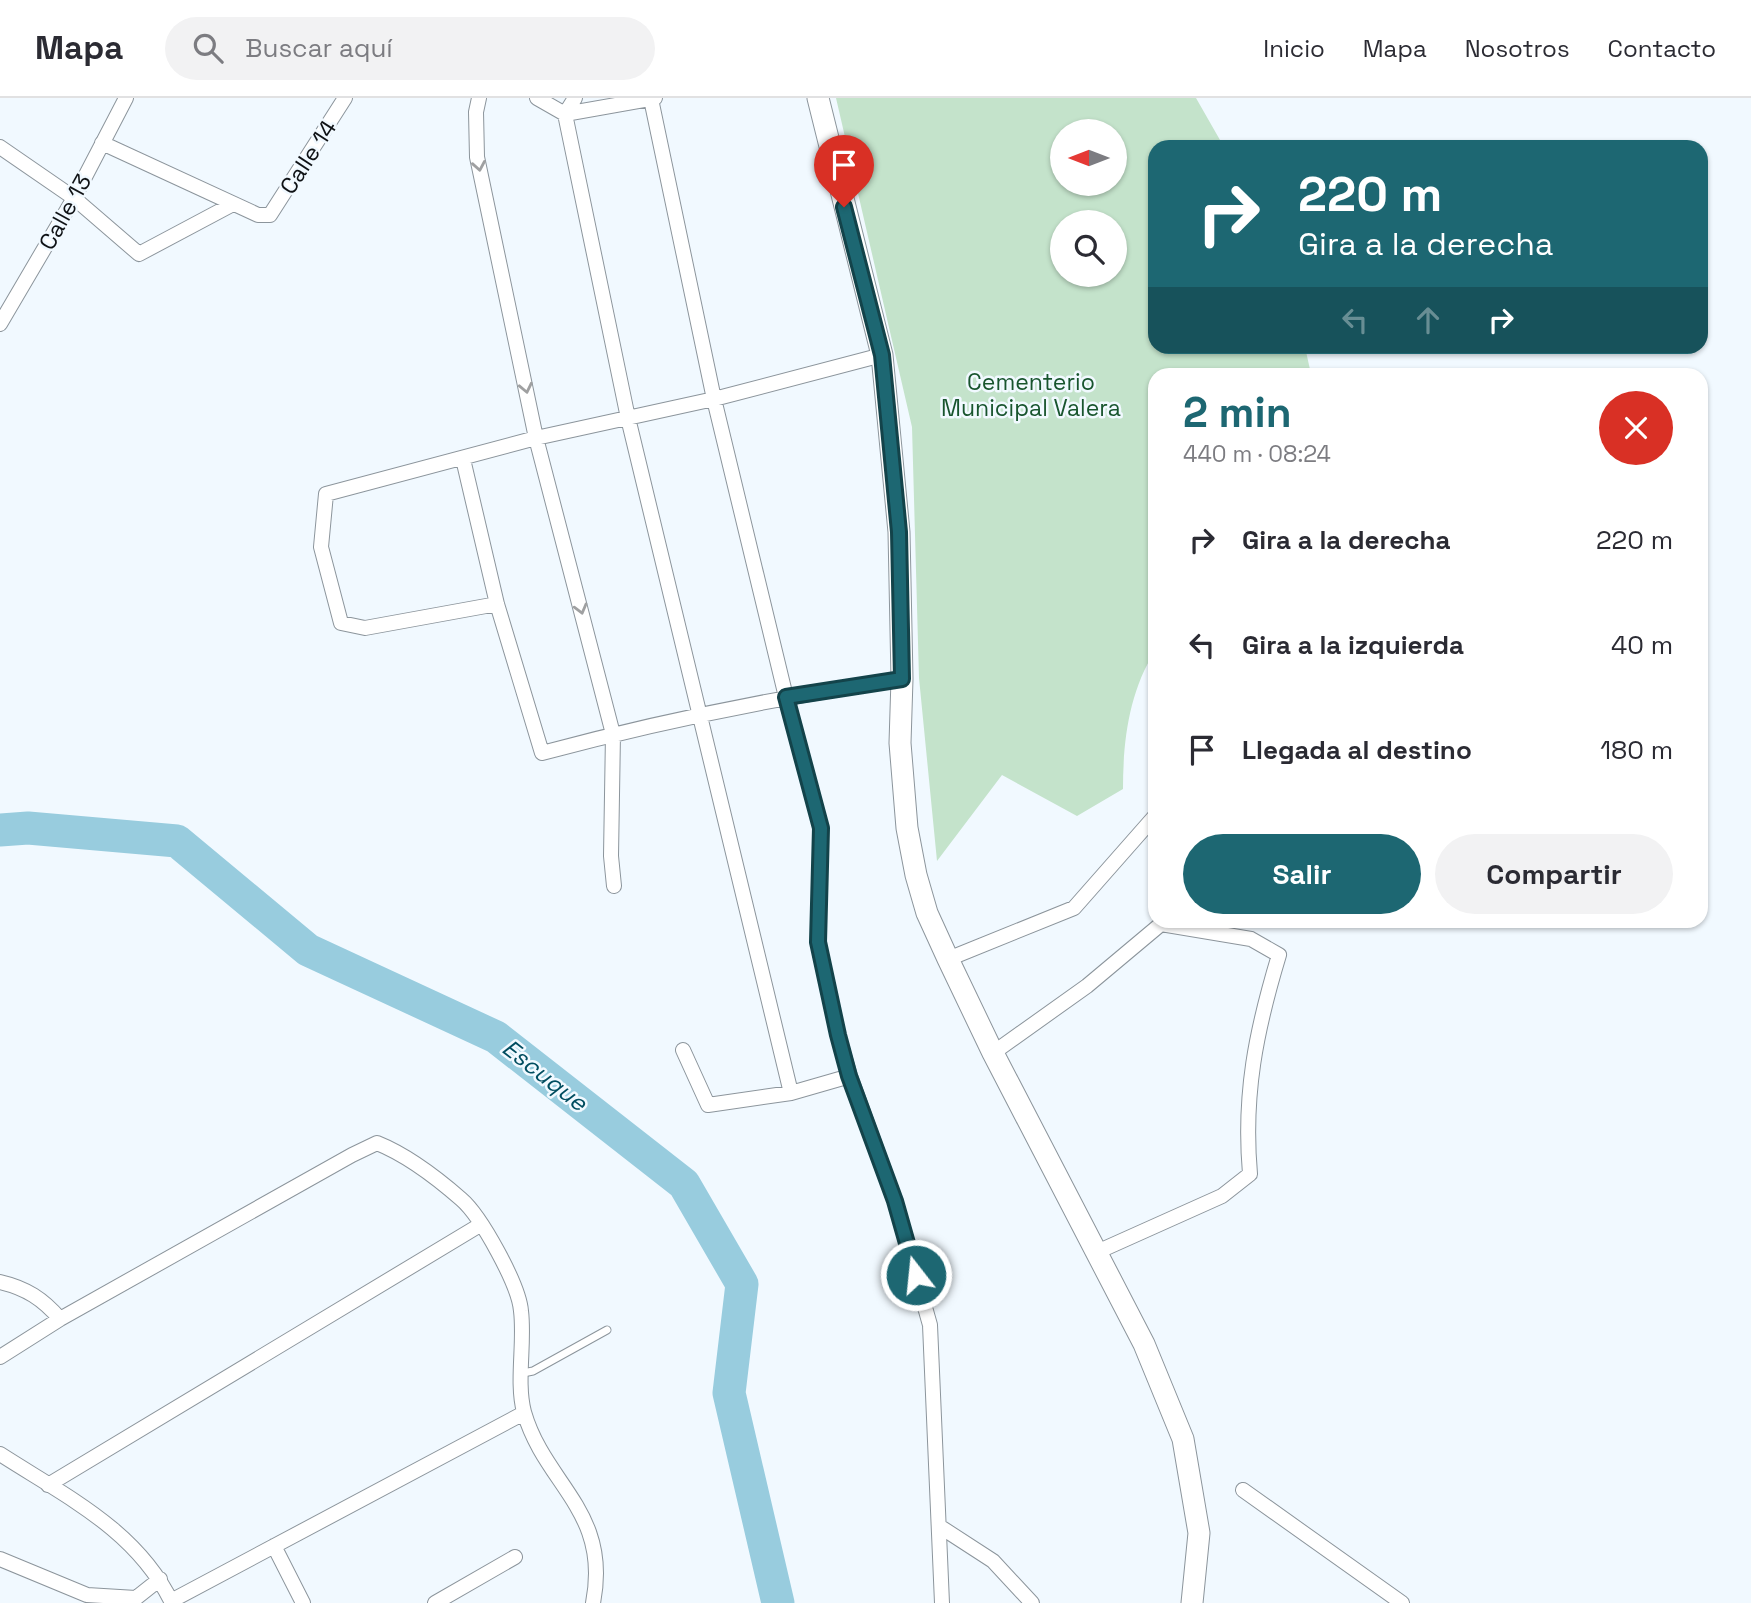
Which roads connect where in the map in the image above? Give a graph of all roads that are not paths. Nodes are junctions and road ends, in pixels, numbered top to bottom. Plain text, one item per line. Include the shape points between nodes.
1 (126, 98) edge
2 (345, 98) edge
3 (479, 98) edge
4 (537, 98) edge
5 (575, 98) edge
6 (818, 98) edge
7 (653, 99) edge
8 (565, 114) junction
9 (102, 143) junction
10 (0, 146) edge
11 (75, 198) junction
12 (233, 204) junction
13 (0, 324) edge
14 (882, 355) junction
15 (714, 399) junction
16 (628, 418) junction
17 (536, 438) junction
18 (463, 459) junction
19 (497, 604) junction
20 (902, 679) junction
21 (786, 697) junction
22 (700, 714) junction
23 (613, 734) junction
24 (1148, 824) edge
25 (614, 886) dead end
26 (1156, 928) edge
27 (1185, 928) edge
28 (948, 959) junction
29 (683, 1051) dead end
30 (993, 1053) junction
31 (849, 1076) junction
32 (790, 1093) junction
33 (480, 1226) junction
34 (1097, 1252) junction
35 (0, 1282) edge
36 (60, 1319) junction
37 (607, 1330) dead end
38 (0, 1357) edge
39 (523, 1373) junction
40 (524, 1413) junction
41 (0, 1454) edge
42 (48, 1485) junction
43 (1243, 1490) dead end
44 (939, 1526) junction
45 (274, 1546) junction
46 (515, 1557) dead end
47 (0, 1559) edge
48 (160, 1579) junction
49 (171, 1602) edge
50 (303, 1603) edge
51 (435, 1603) edge
52 (593, 1603) edge
53 (942, 1603) edge
54 (1031, 1603) edge
55 (1192, 1603) edge
56 (1402, 1603) edge

1 - 9 street, Calle 13
2 - 12 street, Calle 14 via 270,215
3 -> 17 street via 477,157
4 - 8 street
5 - 8 street
6 - 14 main road
7 - 8 street
7 - 15 street
8 - 16 street
9 - 11 street, Calle 13
9 - 12 street
10 - 11 street
11 - 12 street via 139,254
11 - 13 street, Calle 13
14 - 15 street
14 - 20 main road via 899,532
15 - 16 street
15 - 21 street
16 - 17 street
16 - 22 street
17 - 18 street
17 -> 23 street
18 - 19 street
18 - 19 street via 326,494 321,547 341,623 365,628
19 - 23 street via 542,753
20 - 21 street
20 - 28 main road via 900,743 907,828 927,913
21 - 22 street
21 - 31 street via 821,828 818,942
22 - 23 street
22 - 32 street
23 - 25 street
24 - 28 street via 1074,908
26 - 30 street via 1087,986
27 - 34 street via 1251,939 1279,955 1261,1013 1250,1075 1246,1130 1250,1174 1222,1196
28 - 30 main road
29 - 32 street via 708,1105
30 - 34 main road
31 - 32 street
31 - 44 street via 895,1201 930,1325
33 - 36 street via 464,1201 377,1143
33 - 39 street via 503,1259 521,1308
33 - 42 street
34 - 55 main road via 1144,1344 1183,1439 1199,1533
35 - 36 street via 19,1286 45,1302
36 - 38 street
37 - 39 lane
39 - 40 street
40 - 45 street
40 - 52 street via 584,1517 595,1552
41 - 42 street
42 - 48 street via 117,1530
43 - 56 street
44 - 53 street
44 - 54 street via 993,1561
45 - 49 street
45 - 50 street
46 - 51 street
47 - 48 street via 87,1595 136,1598
48 - 49 street

